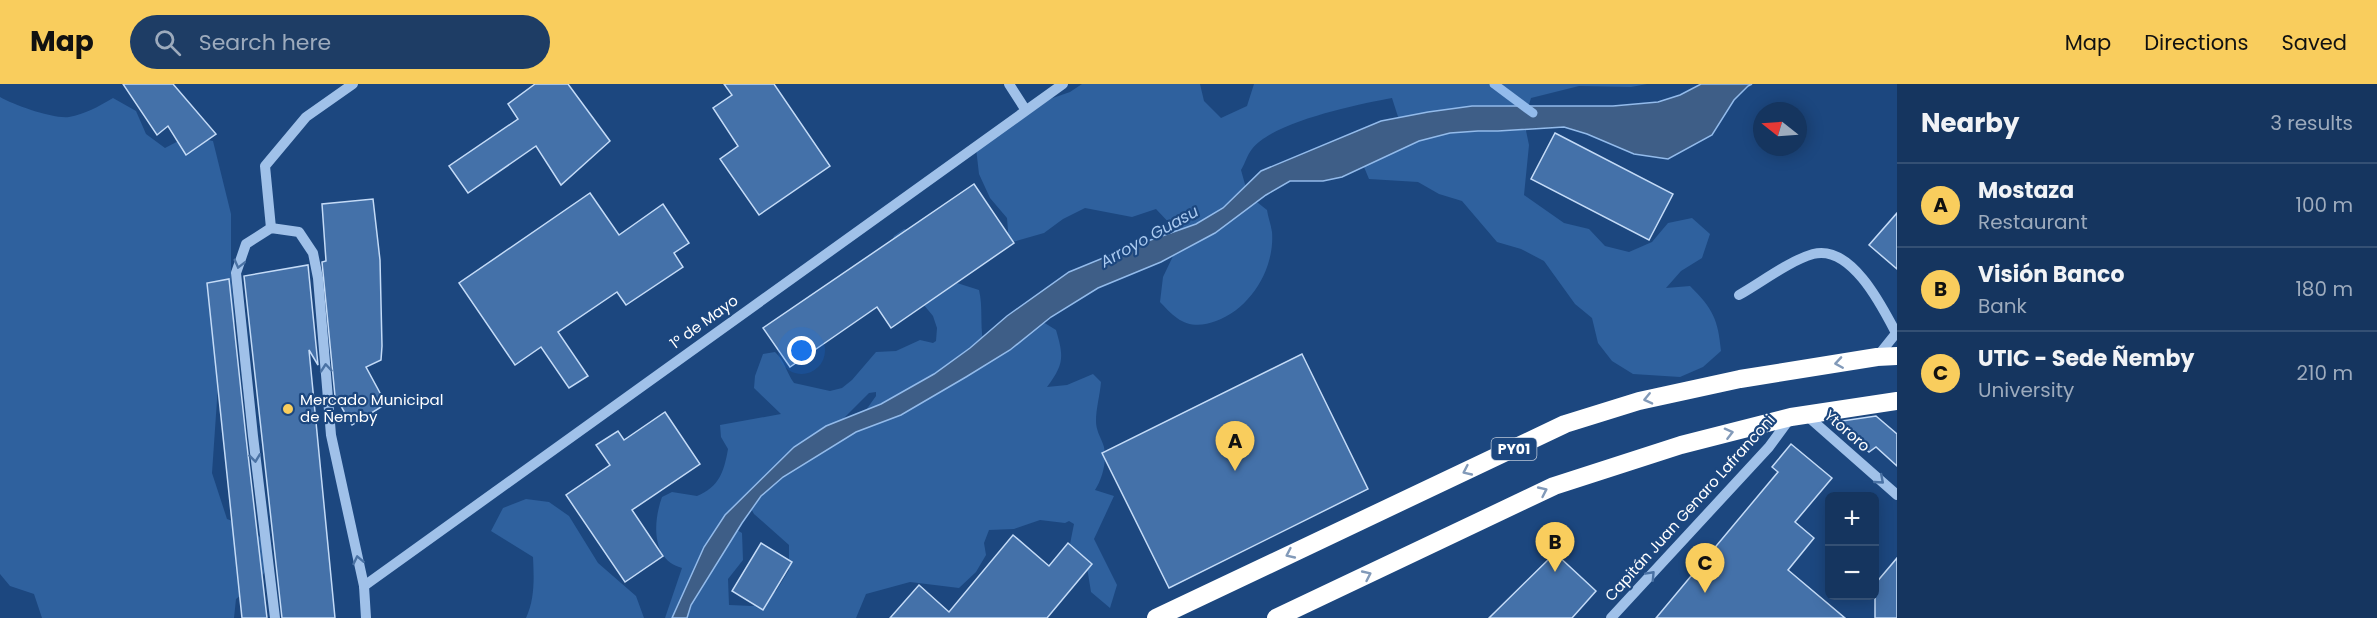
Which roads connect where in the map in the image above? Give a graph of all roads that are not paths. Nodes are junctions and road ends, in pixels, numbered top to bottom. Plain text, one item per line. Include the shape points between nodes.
1 (352, 84) edge
2 (1009, 84) edge
3 (1063, 84) edge
4 (1025, 109) junction
5 (271, 228) junction
6 (1739, 295) dead end
7 (1897, 332) edge
8 (1897, 356) edge
9 (1877, 357) junction
10 (1897, 401) edge
11 (1798, 415) junction
12 (1897, 495) edge
13 (364, 586) junction
14 (274, 618) edge
15 (366, 618) edge
16 (1156, 618) edge
17 (1276, 618) edge
18 (1611, 618) edge

1 - 5 street via 306,117 266,166
2 - 4 street
3 - 4 street, 1º de Mayo
4 - 13 street, 1º de Mayo
13 -> 5 street via 331,435 313,253 298,232
5 -> 14 street via 246,244 236,273
6 - 7 street via 1802,259 1827,254 1842,258 1854,268
7 - 9 street
8 - 9 highway, PY01
9 -> 16 highway, PY01 via 1740,379 1639,401 1565,424
10 - 11 highway
11 -> 12 street, Ytororo
17 -> 11 highway via 1554,486 1681,445
18 -> 11 street, Capitán Juan Genaro Lafranconi
13 - 15 street

